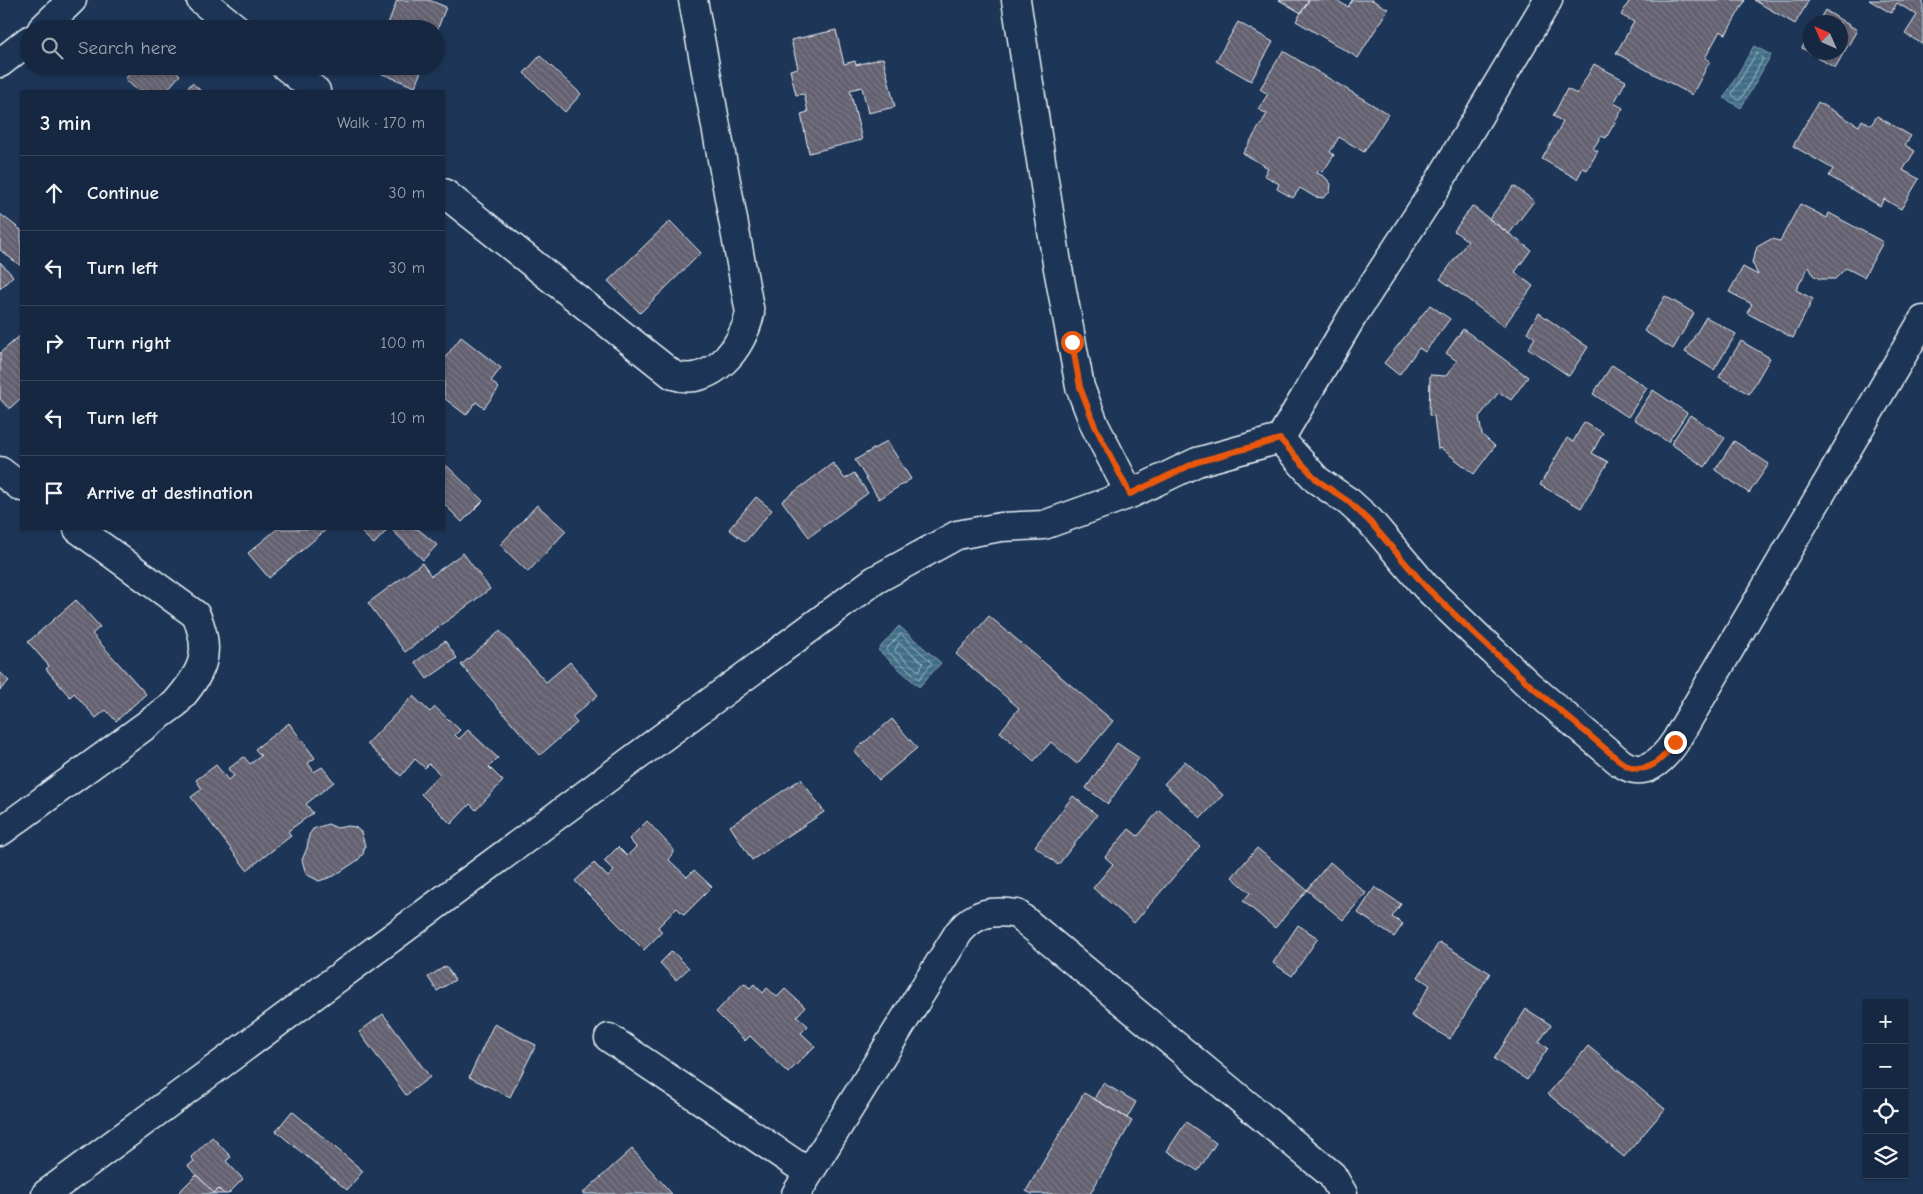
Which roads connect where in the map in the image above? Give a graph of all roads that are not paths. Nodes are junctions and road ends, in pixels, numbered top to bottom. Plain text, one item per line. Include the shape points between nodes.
1 (72, 0) edge
2 (201, 0) edge
3 (693, 0) edge
4 (1016, 0) edge
5 (1548, 0) edge
6 (51, 20) edge
7 (227, 20) edge
8 (20, 47) edge
9 (0, 63) edge
10 (296, 75) edge
11 (315, 90) edge
12 (445, 193) edge
13 (1923, 320) edge
14 (1280, 439) junction
15 (0, 471) edge
16 (20, 486) edge
17 (1130, 494) junction
18 (79, 530) edge
19 (0, 832) edge
20 (609, 1038) dead end
21 (803, 1184) edge
22 (46, 1194) edge
23 (1343, 1194) edge

1 - 6 street
2 - 7 street
3 - 12 street via 750,313 740,341 720,366 694,378 673,375
4 - 17 street via 1080,387 1095,426
5 - 14 street
8 - 9 street
10 - 11 street
13 - 14 street via 1675,742 1662,760 1640,770 1621,762 1530,685 1426,587 1370,522 1349,502 1317,480
14 - 17 street via 1197,462
15 - 16 street
17 - 22 street via 1044,526 1001,527 957,535 875,580
18 - 19 street via 196,615 205,635 204,660 193,683 175,704
20 - 21 street
21 - 23 street via 959,932 969,920 1001,911 1017,914 1332,1175

